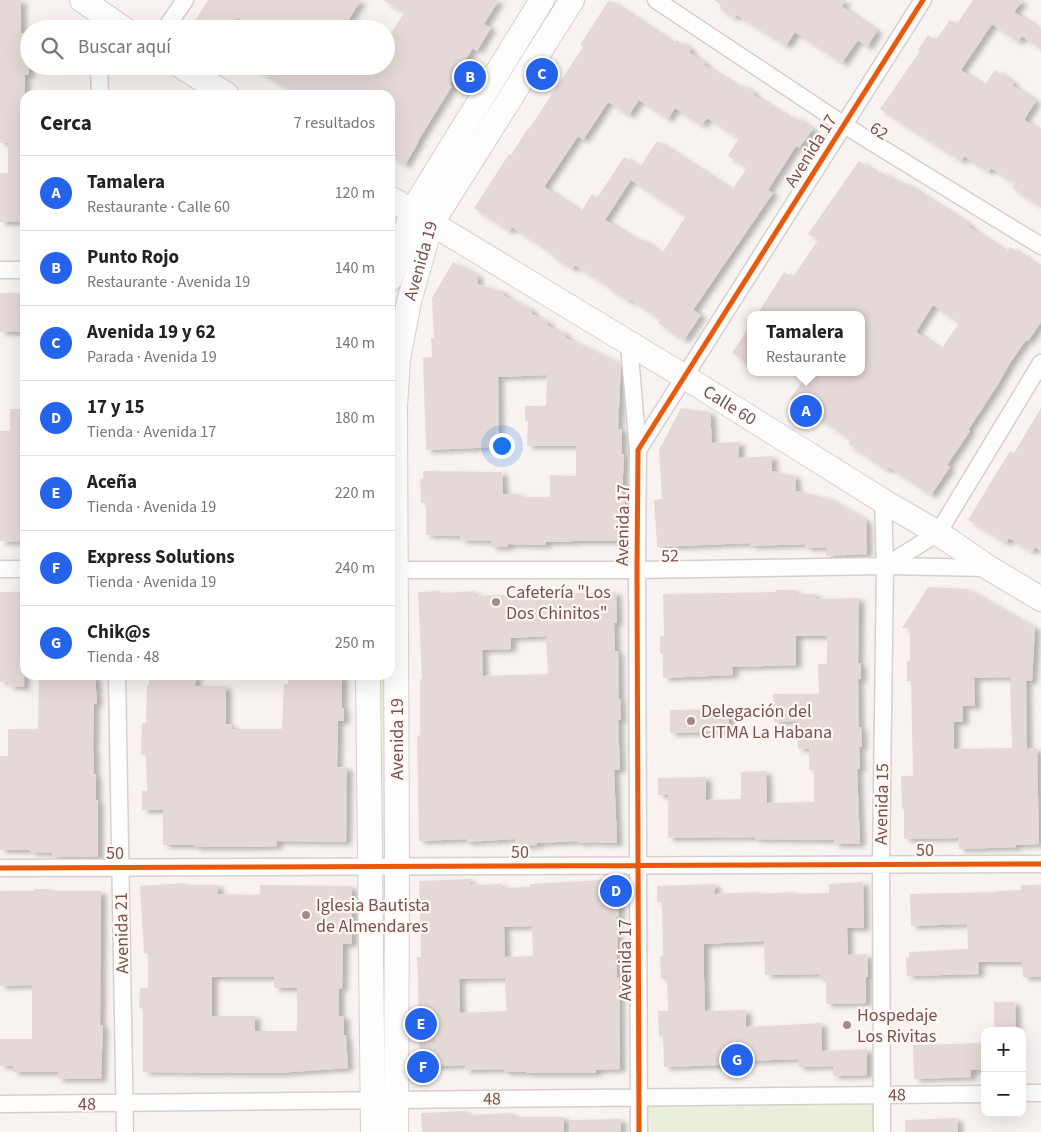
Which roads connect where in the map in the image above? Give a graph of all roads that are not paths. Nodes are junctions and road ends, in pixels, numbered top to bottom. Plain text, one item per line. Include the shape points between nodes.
1 (185, 0) edge
2 (542, 0) edge
3 (572, 0) edge
4 (656, 0) edge
5 (923, 0) edge
6 (93, 13) edge
7 (107, 20) edge
8 (171, 20) edge
9 (102, 75) edge
10 (196, 75) edge
11 (101, 90) edge
12 (219, 90) edge
13 (844, 126) junction
14 (395, 201) edge
15 (421, 218) junction
16 (1041, 246) edge
17 (395, 267) edge
18 (0, 270) edge
19 (20, 270) edge
20 (629, 344) junction
21 (1041, 363) edge
22 (685, 377) junction
23 (395, 407) edge
24 (638, 450) junction
25 (883, 501) junction
26 (938, 534) junction
27 (885, 566) junction
28 (989, 568) junction
29 (0, 569) edge
30 (20, 569) edge
31 (395, 570) edge
32 (637, 570) junction
33 (1041, 599) edge
34 (117, 680) edge
35 (368, 680) edge
36 (395, 680) edge
37 (881, 864) junction
38 (1041, 864) edge
39 (638, 865) junction
40 (371, 866) junction
41 (398, 866) junction
42 (121, 867) junction
43 (0, 868) edge
44 (1041, 1093) edge
45 (981, 1094) edge
46 (1026, 1094) edge
47 (882, 1095) junction
48 (639, 1098) junction
49 (384, 1101) junction
50 (0, 1104) edge
51 (125, 1104) junction
52 (125, 1132) edge
53 (373, 1132) edge
54 (396, 1132) edge
55 (639, 1132) edge
56 (882, 1132) edge

1 - 8 street
2 - 15 main road, Avenida 19
3 - 15 main road, Avenida 19
4 - 13 street, 62
5 - 13 street, Avenida 17
6 - 7 main road
9 - 11 street
10 - 12 main road
13 - 16 street, 62
13 - 22 street, Avenida 17
14 - 15 main road, Calle 60
15 - 17 main road, Avenida 19
15 - 20 main road, Calle 60
15 - 23 main road, Avenida 19 via 398,359
18 - 19 street
20 - 22 main road, Calle 60
20 - 24 street, Avenida 17
21 - 26 street
22 - 24 street, Avenida 17
22 - 25 main road, Calle 60
24 - 32 street, Avenida 17
25 - 26 main road, Calle 60
25 - 27 street, Avenida 15
26 - 27 street
26 - 28 main road, Calle 60
27 - 28 street, 52
27 - 32 street, 52
27 - 37 street, Avenida 15
28 - 33 main road, Calle 60
29 - 30 street
31 - 32 street, 52
32 - 39 street, Avenida 17
34 - 42 street, Avenida 21
35 - 40 main road, Avenida 19
36 - 41 main road, Avenida 19
37 - 38 street, 50
37 - 39 street, 50
37 - 47 street, Avenida 15
39 - 41 street, 50
39 - 48 street, Avenida 17
40 - 41 street, 50
40 - 42 street, 50
40 - 49 main road, Avenida 19
41 - 49 main road, Avenida 19
42 - 43 street, 50
42 - 51 street, Avenida 21
44 - 46 street
45 - 47 street, 48
47 - 48 street, 48
47 - 56 street, Avenida 15
48 - 49 street, 48
48 - 55 street, Avenida 17
49 - 51 street, 48
49 - 53 main road, Avenida 19
49 - 54 main road, Avenida 19
50 - 51 street, 48
51 - 52 street, Avenida 21

